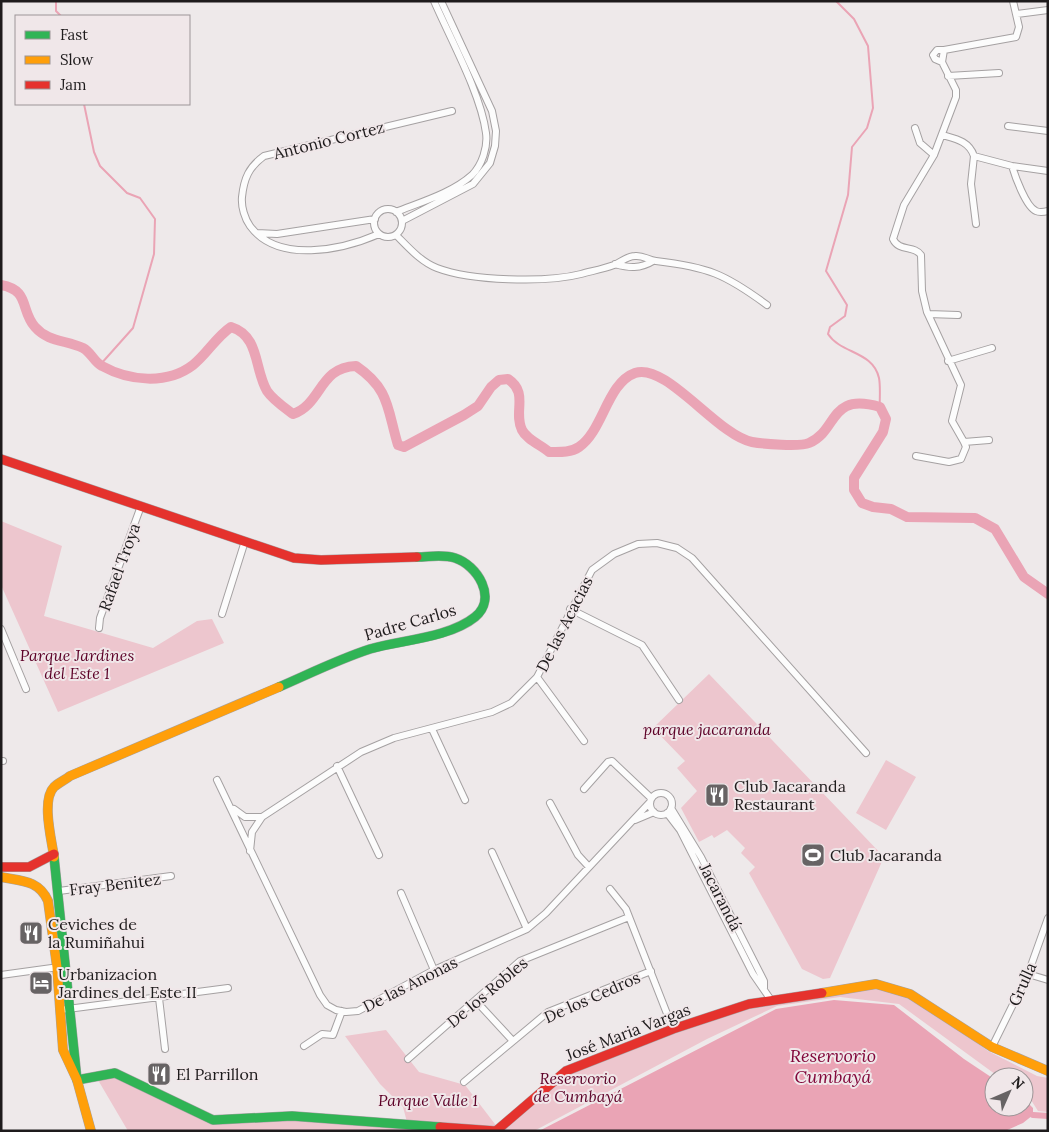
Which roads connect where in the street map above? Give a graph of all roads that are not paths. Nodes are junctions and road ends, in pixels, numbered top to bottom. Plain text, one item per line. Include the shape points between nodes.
1 (434, 1) edge
2 (442, 1) edge
3 (1013, 1) edge
4 (1048, 10) edge
5 (1017, 14) junction
6 (944, 50) junction
7 (942, 62) junction
8 (999, 72) dead end
9 (948, 76) junction
10 (452, 111) dead end
11 (1008, 126) dead end
12 (915, 128) dead end
13 (1048, 131) edge
14 (942, 135) junction
15 (934, 155) junction
16 (974, 156) junction
17 (1012, 166) junction
18 (1048, 171) edge
19 (396, 212) junction
20 (1048, 212) edge
21 (375, 219) junction
22 (402, 221) junction
23 (976, 224) dead end
24 (256, 233) junction
25 (379, 234) junction
26 (396, 235) junction
27 (653, 261) junction
28 (615, 264) junction
29 (767, 305) dead end
30 (928, 314) junction
31 (958, 315) dead end
32 (992, 348) dead end
33 (948, 361) junction
34 (989, 440) dead end
35 (964, 442) junction
36 (916, 456) dead end
37 (1, 459) edge
38 (141, 506) junction
39 (245, 541) junction
40 (570, 609) junction
41 (222, 614) dead end
42 (99, 628) dead end
43 (2, 633) edge
44 (537, 677) junction
45 (26, 689) dead end
46 (679, 700) dead end
47 (432, 729) junction
48 (584, 741) dead end
49 (866, 753) dead end
50 (337, 766) junction
51 (217, 780) dead end
52 (584, 789) dead end
53 (466, 800) dead end
54 (650, 800) junction
55 (550, 803) dead end
56 (232, 808) junction
57 (669, 811) junction
58 (654, 812) junction
59 (262, 817) junction
60 (631, 821) junction
61 (250, 851) junction
62 (492, 852) dead end
63 (54, 854) junction
64 (379, 855) dead end
65 (1, 867) edge
66 (589, 867) junction
67 (11, 869) junction
68 (171, 876) dead end
69 (6, 878) edge
70 (610, 889) dead end
71 (59, 891) junction
72 (401, 893) dead end
73 (46, 895) junction
74 (629, 917) junction
75 (1047, 922) edge
76 (527, 929) junction
77 (61, 966) junction
78 (434, 970) junction
79 (651, 971) junction
80 (1028, 974) junction
81 (1, 975) edge
82 (1048, 980) edge
83 (228, 988) dead end
84 (159, 998) junction
85 (771, 1000) junction
86 (476, 1001) junction
87 (71, 1009) junction
88 (60, 1010) junction
89 (342, 1011) junction
90 (673, 1029) junction
91 (513, 1041) junction
92 (304, 1046) dead end
93 (165, 1048) dead end
94 (992, 1048) junction
95 (408, 1059) dead end
96 (1048, 1071) edge
97 (77, 1080) junction
98 (464, 1082) dead end
99 (91, 1131) edge

1 - 19 street via 480,106 487,134 485,152 472,174 458,185
2 - 22 street via 492,111 495,146 490,163 473,184
3 - 5 street
4 - 5 street
5 - 6 street via 1019,27 1016,36
6 - 7 street
6 - 7 street via 937,50 933,55
7 - 9 street
8 - 9 street
9 - 14 street via 956,97
10 - 24 street, Antonio Cortez via 264,156 252,165 243,182 241,201 246,220
11 - 13 street
12 - 15 street via 920,143
14 - 15 street
14 - 16 street via 965,142 972,148
15 - 30 street via 904,205 893,239 900,247 916,250 921,255 922,291
16 - 17 street
16 - 23 street via 971,184
17 - 18 street
17 - 20 street via 1032,208
19 - 21 street via 386,209
19 - 22 street
21 - 24 street via 278,234
21 - 25 street
22 - 26 street
24 - 25 street via 271,244 310,250 356,243
25 - 26 street via 387,238
26 - 28 street via 423,260 437,268 458,273 538,279 578,274
27 - 28 street via 630,268
27 - 28 street via 644,256 632,256
27 - 29 street via 683,263 718,272
30 - 31 street
30 - 33 street
32 - 33 street
33 - 35 street via 961,385 952,421
34 - 35 street
35 - 36 street via 963,457 955,462
37 - 38 street, Padre Carlos
38 - 39 street, Padre Carlos
38 - 42 street, Rafael Troya
39 - 41 street
39 - 63 street, Padre Carlos via 304,560 448,556 462,560 478,572 485,594 481,610 473,619 458,626 372,648 341,660 59,782 50,793 48,803
40 - 44 street, De las Acacias
40 - 46 street via 642,645
40 - 49 street, De las Acacias via 592,570 614,554 638,544 657,543 677,548 692,558
43 - 45 street
44 - 47 street, De las Acacias via 502,708
44 - 48 street
47 - 50 street, De las Acacias via 394,738
47 - 53 street
50 - 59 street, De las Acacias
50 - 64 street
51 - 56 street, De las Anonas
52 - 54 street via 612,761
54 - 57 street via 658,793 667,795 672,803
54 - 58 street
54 - 60 street, De las Anonas
55 - 66 street via 573,848
56 - 59 street via 245,817
56 - 61 street, De las Anonas
57 - 58 street via 660,815
57 - 85 street, Jacarandá via 701,857 728,918 764,981
58 - 60 street
59 - 61 street via 252,832
60 - 66 street, De las Anonas
61 - 89 street, De las Anonas via 320,995 327,1005
62 - 76 street
63 - 67 street via 33,868
63 - 71 street, Padre Carlos
65 - 67 street
66 - 76 street, De las Anonas via 546,914
67 - 69 street
68 - 71 street, Fray Benitez
69 - 73 street via 35,883
70 - 74 street
71 - 73 street
71 - 77 street, Padre Carlos
72 - 78 street
73 - 77 street
74 - 79 street
74 - 86 street, De los Robles via 525,957
75 - 80 street, Grulla
76 - 78 street, De las Anonas
77 - 81 street
77 - 87 street
77 - 88 street
78 - 89 street, De las Anonas via 358,1011
79 - 90 street
79 - 91 street, De los Cedros via 548,1012
80 - 82 street
80 - 94 street, Grulla
83 - 84 street
84 - 87 street
84 - 93 street
85 - 90 street, José Maria Vargas
85 - 94 street, José Maria Vargas via 876,984 910,994
86 - 91 street
86 - 95 street, De los Robles
87 - 88 street
87 - 97 street
88 - 97 street via 63,1050
89 - 92 street via 333,1035 322,1034
90 - 97 street, José Maria Vargas via 566,1070 496,1131 292,1116 210,1120 115,1072
91 - 98 street, De los Cedros
94 - 96 street, José Maria Vargas
97 - 99 street

